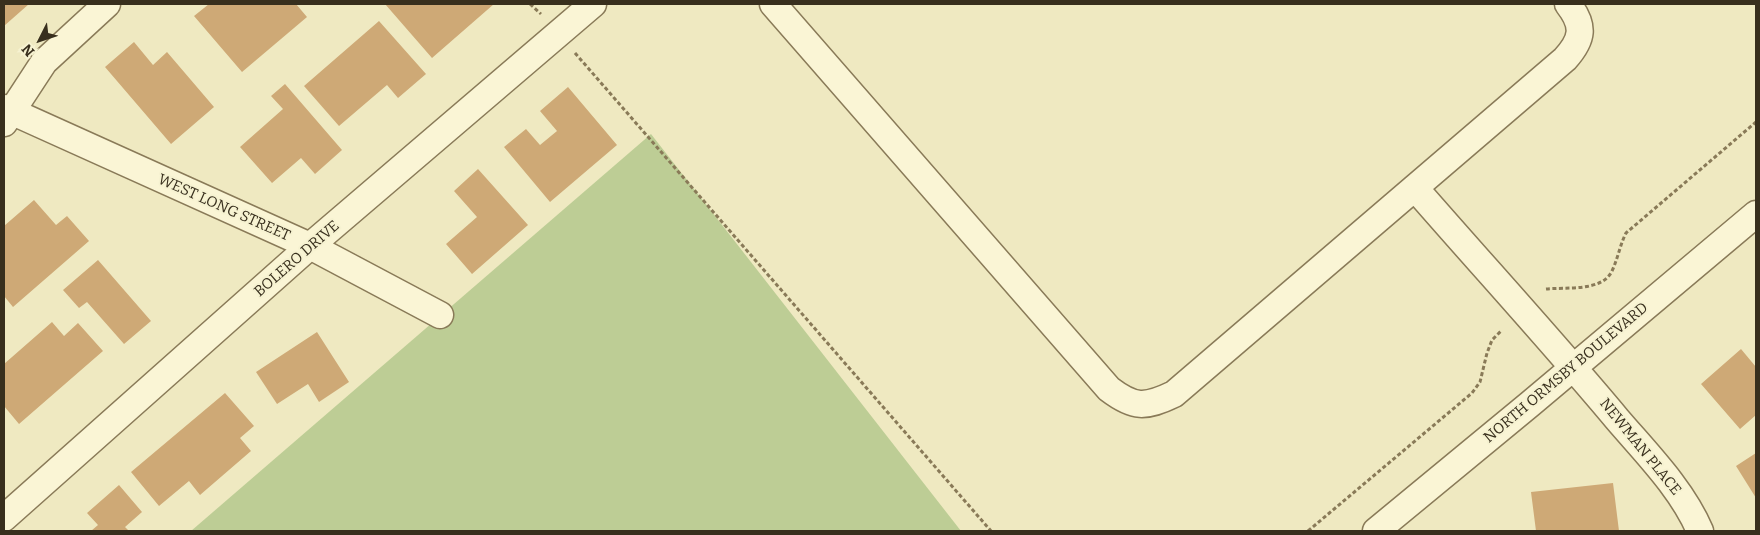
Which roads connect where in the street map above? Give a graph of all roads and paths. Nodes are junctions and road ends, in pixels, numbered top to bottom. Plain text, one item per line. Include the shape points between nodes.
1 (107, 4) edge
2 (530, 4) edge
3 (593, 4) edge
4 (773, 4) edge
5 (1568, 4) edge
6 (543, 15) dead end
7 (574, 52) dead end
8 (6, 114) edge
9 (1756, 122) edge
10 (1415, 188) junction
11 (1756, 214) edge
12 (310, 246) junction
13 (1546, 289) dead end
14 (440, 315) dead end
15 (1502, 330) dead end
16 (1574, 367) junction
17 (4, 518) edge
18 (991, 531) edge
19 (1308, 531) edge
20 (1376, 531) edge
21 (1700, 531) edge

1 - 8 street via 44,62
2 - 6 path
3 - 12 street, BOLERO DRIVE
4 - 10 street via 1109,389 1135,404 1161,400 1174,394
5 - 10 street via 1580,29 1574,50
7 - 18 path
8 - 12 street, WEST LONG STREET
9 - 13 path via 1626,233 1612,273 1602,282
10 - 16 street, NEWMAN PLACE
11 - 16 street, NORTH ORMSBY BOULEVARD
12 - 14 street, WEST LONG STREET
12 - 17 street, BOLERO DRIVE
15 - 19 path via 1492,340 1480,382 1472,393
16 - 20 street, NORTH ORMSBY BOULEVARD
16 - 21 street, NEWMAN PLACE via 1674,486

